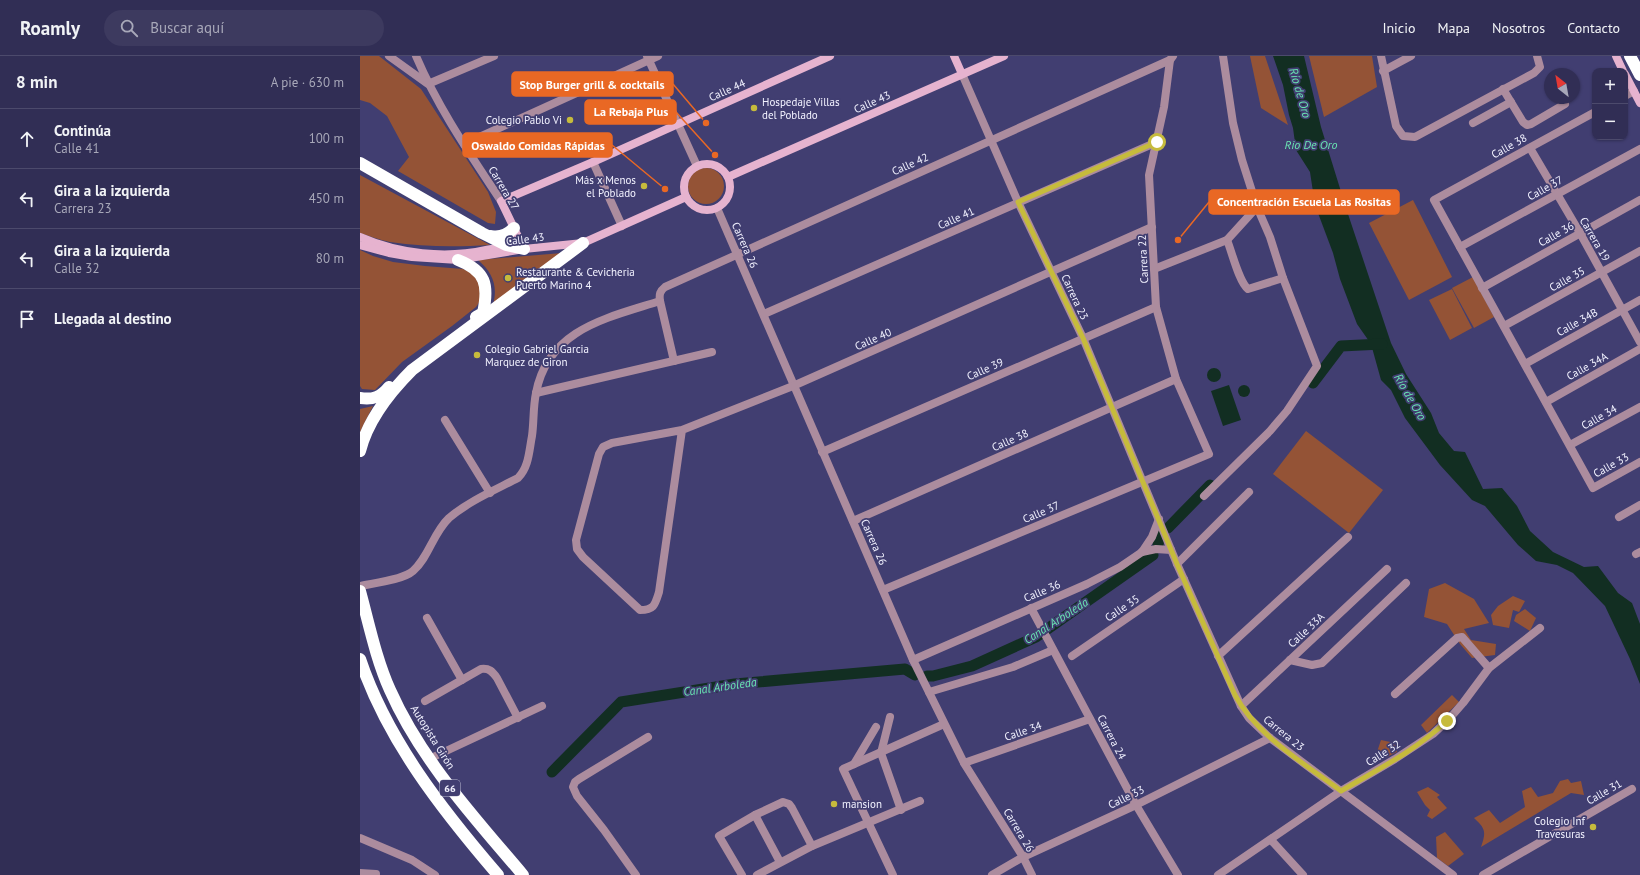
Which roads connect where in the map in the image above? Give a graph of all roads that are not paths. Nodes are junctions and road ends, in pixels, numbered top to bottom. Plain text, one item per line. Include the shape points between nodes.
1 (389, 56) edge
2 (416, 56) edge
3 (494, 56) edge
4 (658, 56) edge
5 (830, 56) edge
6 (954, 56) edge
7 (1004, 56) edge
8 (1223, 56) edge
9 (1381, 56) edge
10 (1411, 56) edge
11 (1537, 56) edge
12 (1616, 56) edge
13 (1630, 56) edge
14 (648, 58) edge
15 (1171, 58) edge
16 (1622, 68) edge
17 (1384, 71) junction
18 (962, 74) junction
19 (1640, 75) edge
20 (1628, 80) edge
21 (428, 84) junction
22 (1503, 89) junction
23 (1634, 91) junction
24 (1628, 94) edge
25 (1511, 102) junction
26 (1640, 103) edge
27 (1565, 104) dead end
28 (1592, 114) edge
29 (1473, 123) dead end
30 (678, 124) junction
31 (991, 140) junction
32 (1157, 142) junction
33 (464, 144) junction
34 (1530, 148) junction
35 (1640, 149) edge
36 (593, 162) junction
37 (360, 163) edge
38 (696, 166) junction
39 (728, 177) junction
40 (1557, 194) junction
41 (686, 197) junction
42 (1640, 200) edge
43 (501, 201) junction
44 (1018, 202) junction
45 (1257, 207) junction
46 (717, 208) junction
47 (622, 226) junction
48 (1152, 227) junction
49 (514, 228) junction
50 (1580, 233) junction
51 (488, 236) junction
52 (360, 237) edge
53 (1227, 240) junction
54 (583, 243) junction
55 (360, 245) edge
56 (506, 245) junction
57 (1460, 247) junction
58 (524, 250) junction
59 (1640, 251) edge
60 (737, 254) junction
61 (458, 260) junction
62 (1154, 269) junction
63 (1051, 272) junction
64 (1602, 272) junction
65 (1283, 278) junction
66 (1482, 288) junction
67 (1640, 300) edge
68 (660, 301) junction
69 (1156, 307) junction
70 (1622, 309) junction
71 (764, 314) junction
72 (1504, 326) junction
73 (1083, 338) junction
74 (1640, 342) edge
75 (1640, 350) edge
76 (712, 352) dead end
77 (674, 361) junction
78 (1525, 364) junction
79 (1176, 379) junction
80 (793, 386) junction
81 (536, 393) junction
82 (360, 398) edge
83 (1546, 402) junction
84 (1112, 407) junction
85 (1640, 407) edge
86 (445, 420) dead end
87 (682, 430) junction
88 (1570, 445) junction
89 (360, 451) edge
90 (822, 452) junction
91 (1209, 454) joint
92 (1640, 462) edge
93 (1143, 480) junction
94 (1249, 492) dead end
95 (490, 493) junction
96 (1204, 496) dead end
97 (1640, 505) edge
98 (1619, 518) dead end
99 (1159, 519) junction
100 (853, 521) junction
101 (1348, 537) dead end
102 (1171, 550) junction
103 (1142, 552) junction
104 (1177, 564) junction
105 (1387, 569) dead end
106 (1184, 579) junction
107 (1406, 583) dead end
108 (360, 586) edge
109 (883, 590) junction
110 (360, 591) edge
111 (1032, 610) junction
112 (427, 618) dead end
113 (1540, 628) dead end
114 (1053, 649) junction
115 (1072, 656) dead end
116 (1218, 656) junction
117 (360, 659) edge
118 (913, 660) junction
119 (1290, 660) junction
120 (1489, 668) junction
121 (462, 680) junction
122 (929, 692) junction
123 (1395, 694) dead end
124 (424, 701) dead end
125 (542, 706) dead end
126 (1241, 706) junction
127 (890, 717) dead end
128 (518, 718) junction
129 (1090, 719) junction
130 (944, 724) junction
131 (876, 727) dead end
132 (648, 737) dead end
133 (1270, 738) junction
134 (881, 753) junction
135 (429, 759) junction
136 (964, 763) junction
137 (854, 764) junction
138 (1632, 789) dead end
139 (1341, 791) junction
140 (920, 801) dead end
141 (1136, 805) junction
142 (901, 810) junction
143 (756, 815) junction
144 (868, 823) junction
145 (360, 838) edge
146 (1271, 840) junction
147 (812, 846) junction
148 (1023, 857) junction
149 (780, 862) junction
150 (360, 873) edge
151 (376, 874) dead end
152 (633, 874) edge
153 (435, 875) edge
154 (498, 875) edge
155 (523, 875) edge
156 (742, 875) edge
157 (757, 875) edge
158 (893, 875) edge
159 (992, 875) edge
160 (1032, 875) edge
161 (1178, 875) edge
162 (1218, 875) edge
163 (1303, 875) edge
164 (1453, 875) edge
165 (1483, 875) edge

1 - 21 street
2 - 21 street, Carrera 27
3 - 21 street
4 - 14 street
5 - 30 street, Calle 44
6 - 18 street, Carrera 23
7 - 18 street, Calle 43
8 - 45 street via 1242,160
9 - 17 street
10 - 17 street
11 - 22 street via 1540,67 1534,73
12 - 16 street
13 - 19 highway
14 - 30 street
14 - 33 street
15 - 31 street, Calle 42
15 - 32 street, Carrera 22
17 - 22 street via 1396,126 1403,136 1415,137
18 - 31 street, Carrera 23
18 - 39 street, Calle 43
20 - 23 street
21 - 33 street, Carrera 27
22 - 25 street
23 - 24 street
23 - 26 street
25 - 27 street via 1527,125
25 - 29 street
28 - 34 street, Calle 38
30 - 36 street, Calle 44
30 - 38 street
31 - 44 street, Carrera 23
31 - 60 street, Calle 42
32 - 44 street, Calle 41
32 - 48 street, Carrera 22 via 1149,176
33 - 43 street, Carrera 27
34 - 40 street, Carrera 19
34 - 57 street, Calle 38 via 1434,200
35 - 40 street, Calle 37
36 - 43 street, Calle 44
36 - 47 street
37 - 51 highway
38 - 39 street via 714,165
38 - 41 street via 685,179
39 - 46 street via 728,195
40 - 50 street, Carrera 19
40 - 57 street, Calle 37
41 - 46 street via 699,209
41 - 47 street, Calle 43
42 - 50 street, Calle 36
43 - 49 street, Carrera 27
44 - 63 street, Carrera 23
44 - 71 street, Calle 41
45 - 53 street
45 - 65 street
46 - 60 street, Carrera 26
47 - 54 street, Calle 43
48 - 62 street, Carrera 22
48 - 63 street, Calle 40
49 - 51 highway via 505,235
49 - 56 street, Calle 43 via 514,235
49 - 58 street, Carrera 27
50 - 64 street, Carrera 19
50 - 66 street, Calle 36
51 - 56 highway
52 - 56 street, Calle 43 via 392,248 443,255 470,254
53 - 62 street
53 - 65 street via 1245,287 1248,289
54 - 58 street, Calle 43
54 - 89 highway via 412,370 378,410
55 - 61 street, Calle 43 via 412,257
56 - 58 highway
57 - 66 street
58 - 61 street, Calle 43
59 - 64 street, Calle 35
60 - 68 street, Calle 42 via 665,286 661,290
60 - 71 street, Carrera 26
61 - 82 highway via 470,265 483,279 486,298 483,313 453,330 425,351 399,374 383,394 376,398
62 - 69 street, Carrera 22
63 - 73 street, Carrera 23
63 - 80 street, Calle 40
64 - 70 street, Carrera 19
64 - 72 street, Calle 35
65 - 96 street via 1316,366 1288,411
66 - 72 street
67 - 70 street, Calle 34B
68 - 77 street
68 - 81 street via 595,322 569,338 552,353 543,370
69 - 73 street, Calle 39
69 - 79 street, Carrera 22
70 - 74 street, Carrera 19
70 - 78 street, Calle 34B
71 - 80 street, Carrera 26
72 - 78 street
73 - 84 street, Carrera 23
73 - 90 street, Calle 39
75 - 83 street, Calle 34A
76 - 77 street
77 - 81 street
78 - 83 street
79 - 84 street, Calle 38
79 - 91 street, Carrera 22
80 - 87 street, Calle 40
80 - 90 street, Carrera 26
81 - 95 street via 524,473
83 - 88 street
84 - 93 street, Carrera 23
84 - 100 street, Calle 38
85 - 88 street, Calle 34
86 - 95 street
87 - 87 street, Calle 40 via 659,592 655,605 648,610 640,610 583,557 577,549 576,540 599,454 604,447 612,443
88 - 92 street, Calle 33 via 1592,488
90 - 100 street, Carrera 26
91 - 93 street, Calle 37
93 - 99 street, Carrera 23
93 - 109 street, Calle 37
94 - 104 street
95 - 108 street via 465,505 448,519 412,572
97 - 98 street
99 - 102 street, Carrera 23
99 - 103 street, Calle 36 via 1152,537
100 - 109 street, Carrera 26
101 - 116 street
102 - 103 street via 1156,549
102 - 104 street, Carrera 23
103 - 111 street, Calle 36 via 1106,575
104 - 106 street, Carrera 23
105 - 119 street, Calle 33A
106 - 115 street, Calle 35
106 - 116 street, Carrera 23
107 - 119 street via 1322,663 1312,665
109 - 118 street, Carrera 26
110 - 135 highway, Autopista Girón / 66 via 384,676 408,726
111 - 114 street, Carrera 24
111 - 118 street, Calle 36
112 - 121 street
113 - 120 street, Calle 32
114 - 122 street via 1013,667
114 - 129 street, Carrera 24
116 - 126 street, Carrera 23
117 - 154 highway, 66 via 384,716 406,752 472,845
118 - 122 street, Carrera 26
119 - 126 street, Calle 33A
120 - 123 street via 1462,637 1457,638
120 - 139 street, Calle 32 via 1463,703 1433,734
121 - 124 street
121 - 128 street via 487,668 493,672
122 - 130 street, Carrera 26
125 - 128 street
126 - 133 street, Carrera 23 via 1249,718
127 - 134 street
128 - 135 street
129 - 136 street, Calle 34
129 - 141 street, Carrera 24
130 - 134 street
130 - 136 street, Carrera 26
131 - 137 street
132 - 152 street via 579,779 573,787
133 - 139 street, Carrera 23
133 - 141 street, Calle 33
134 - 137 street
134 - 142 street
135 - 155 highway, Autopista Girón / 66 via 462,803
136 - 148 street, Carrera 26
137 - 144 street via 843,769
138 - 165 street, Calle 31
139 - 146 street, Calle 32
139 - 164 street, Carrera 23
140 - 142 street
141 - 148 street, Calle 33
141 - 161 street, Carrera 24
142 - 144 street
143 - 147 street via 783,802 789,804
143 - 149 street
143 - 156 street via 719,836
144 - 147 street
144 - 158 street
145 - 153 street via 412,860
146 - 162 street, Calle 32
146 - 163 street
147 - 149 street
148 - 159 street, Calle 33
148 - 160 street, Carrera 26
149 - 157 street
150 - 151 street

